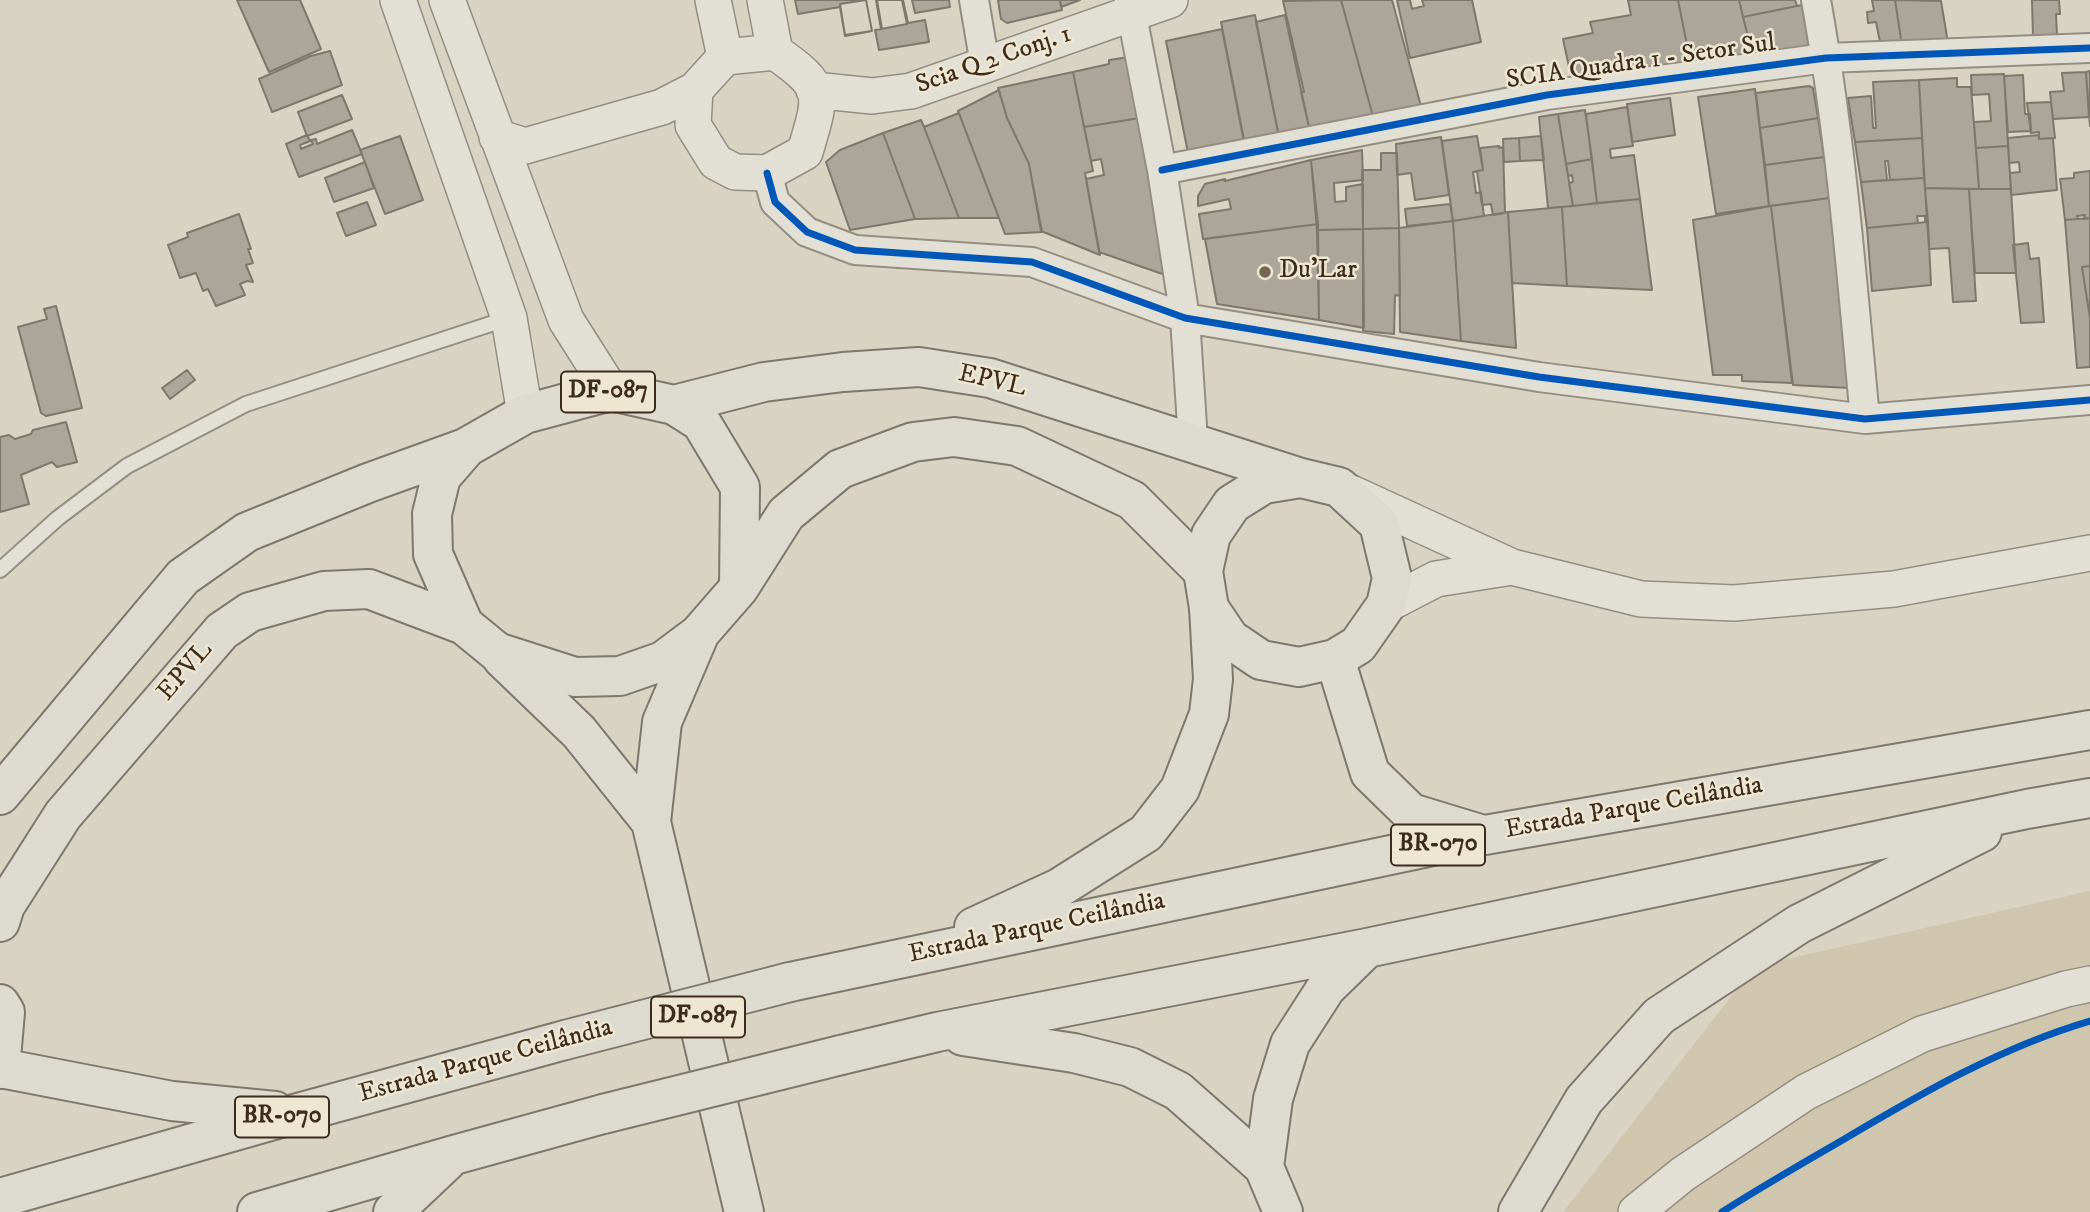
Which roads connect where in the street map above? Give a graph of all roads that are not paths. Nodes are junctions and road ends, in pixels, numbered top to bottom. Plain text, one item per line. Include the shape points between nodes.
1 (398, 0) edge
2 (447, 0) edge
3 (713, 0) edge
4 (765, 0) edge
5 (974, 0) edge
6 (1170, 0) edge
7 (1816, 0) edge
8 (1130, 7) edge
9 (2090, 48) edge
10 (775, 52) junction
11 (724, 57) junction
12 (1826, 58) junction
13 (985, 65) junction
14 (695, 90) junction
15 (814, 90) junction
16 (693, 125) junction
17 (496, 137) junction
18 (1162, 170) junction
19 (767, 173) junction
20 (516, 189) junction
21 (1185, 317) junction
22 (509, 318) junction
23 (611, 391) junction
24 (2090, 400) edge
25 (674, 405) junction
26 (525, 414) junction
27 (1865, 419) junction
28 (1193, 441) junction
29 (467, 447) junction
30 (1301, 478) junction
31 (1339, 487) junction
32 (2090, 553) edge
33 (1512, 567) junction
34 (0, 570) edge
35 (739, 588) junction
36 (1206, 589) junction
37 (1386, 605) junction
38 (464, 625) junction
39 (699, 634) junction
40 (496, 652) junction
41 (1335, 659) junction
42 (2090, 730) edge
43 (0, 794) edge
44 (2090, 798) edge
45 (2027, 809) junction
46 (651, 822) junction
47 (1485, 835) junction
48 (0, 922) edge
49 (1367, 948) junction
50 (910, 956) junction
51 (2090, 984) edge
52 (0, 1004) edge
53 (937, 1032) junction
54 (0, 1068) edge
55 (298, 1113) junction
56 (454, 1155) junction
57 (1264, 1167) junction
58 (0, 1198) edge
59 (257, 1212) edge
60 (393, 1212) edge
61 (744, 1212) edge
62 (1283, 1212) edge
63 (1518, 1212) edge
64 (1636, 1212) edge

1 - 22 street
2 - 17 street
3 - 11 street
4 - 10 street
5 - 13 street
6 - 8 street, Scia Q 2 Conj. 1
7 - 12 street
8 - 13 street, Scia Q 2 Conj. 1
8 - 18 street
9 - 12 street, SCIA Quadra 1 - Setor Sul
10 - 11 street
10 - 15 street via 805,73
11 - 14 street
12 - 18 street, SCIA Quadra 1 - Setor Sul via 1547,95
12 - 27 street via 1847,214
13 - 15 street, Scia Q 2 Conj. 1 via 911,90 873,96
14 - 16 street
14 - 17 street via 662,107 525,146
15 - 19 street via 818,106 805,152
16 - 19 street via 716,162 735,172
16 - 20 street via 666,125 530,163
17 - 20 street
18 - 21 street
19 - 21 street via 775,202 807,232 855,250 1032,262
20 - 23 street via 566,320
21 - 27 street via 1539,377
21 - 28 street
22 - 26 street
22 - 34 lane via 246,404 127,466
23 - 25 main road, DF-087
23 - 26 main road, DF-087
24 - 27 street
25 - 28 main road, EPVL via 764,382 919,367 990,378
25 - 35 main road, DF-087 via 701,422 740,487
26 - 29 main road, DF-087
28 - 30 main road, EPVL
29 - 38 main road, DF-087 via 441,477 432,514 433,554
29 - 43 main road via 247,532 183,577
30 - 31 main road
30 - 36 main road via 1264,484 1232,504 1211,535
31 - 33 street
31 - 37 main road via 1380,524 1392,578
32 - 33 street via 1894,589 1734,603 1641,599
33 - 37 street via 1436,579
35 - 36 main road via 786,514 840,469 914,442 954,437 1017,446 1132,500
35 - 39 main road, DF-087
36 - 41 main road via 1230,639 1261,660 1298,667
36 - 50 main road via 1213,679 1209,714 1180,789 1146,833 1059,888
37 - 41 main road via 1358,645
38 - 40 main road, DF-087
38 - 48 main road, EPVL via 369,589 324,591 250,612 222,631 63,815 5,906
39 - 40 main road, DF-087 via 663,661 620,676 575,677
39 - 46 main road, DF-087 via 662,722
40 - 46 main road, DF-087 via 579,732
41 - 47 main road via 1370,773 1411,813
42 - 47 main road, Estrada Parque Ceilândia / BR-070
44 - 45 main road
45 - 49 main road
45 - 63 main road via 1799,924 1659,1016 1584,1100
46 - 61 main road, DF-087
47 - 50 main road, Estrada Parque Ceilândia / BR-070
49 - 53 main road
49 - 57 main road via 1326,988 1290,1044 1273,1099
50 - 55 main road, Estrada Parque Ceilândia / BR-070, bridge via 790,982
51 - 64 street via 1922,1034 1806,1092 1683,1174
52 - 54 main road via 5,1012
53 - 56 main road, bridge
53 - 57 main road via 1074,1053 1130,1067 1178,1091
54 - 55 main road via 172,1101
55 - 58 main road, Estrada Parque Ceilândia / BR-070
56 - 59 main road
56 - 60 main road
57 - 62 main road

